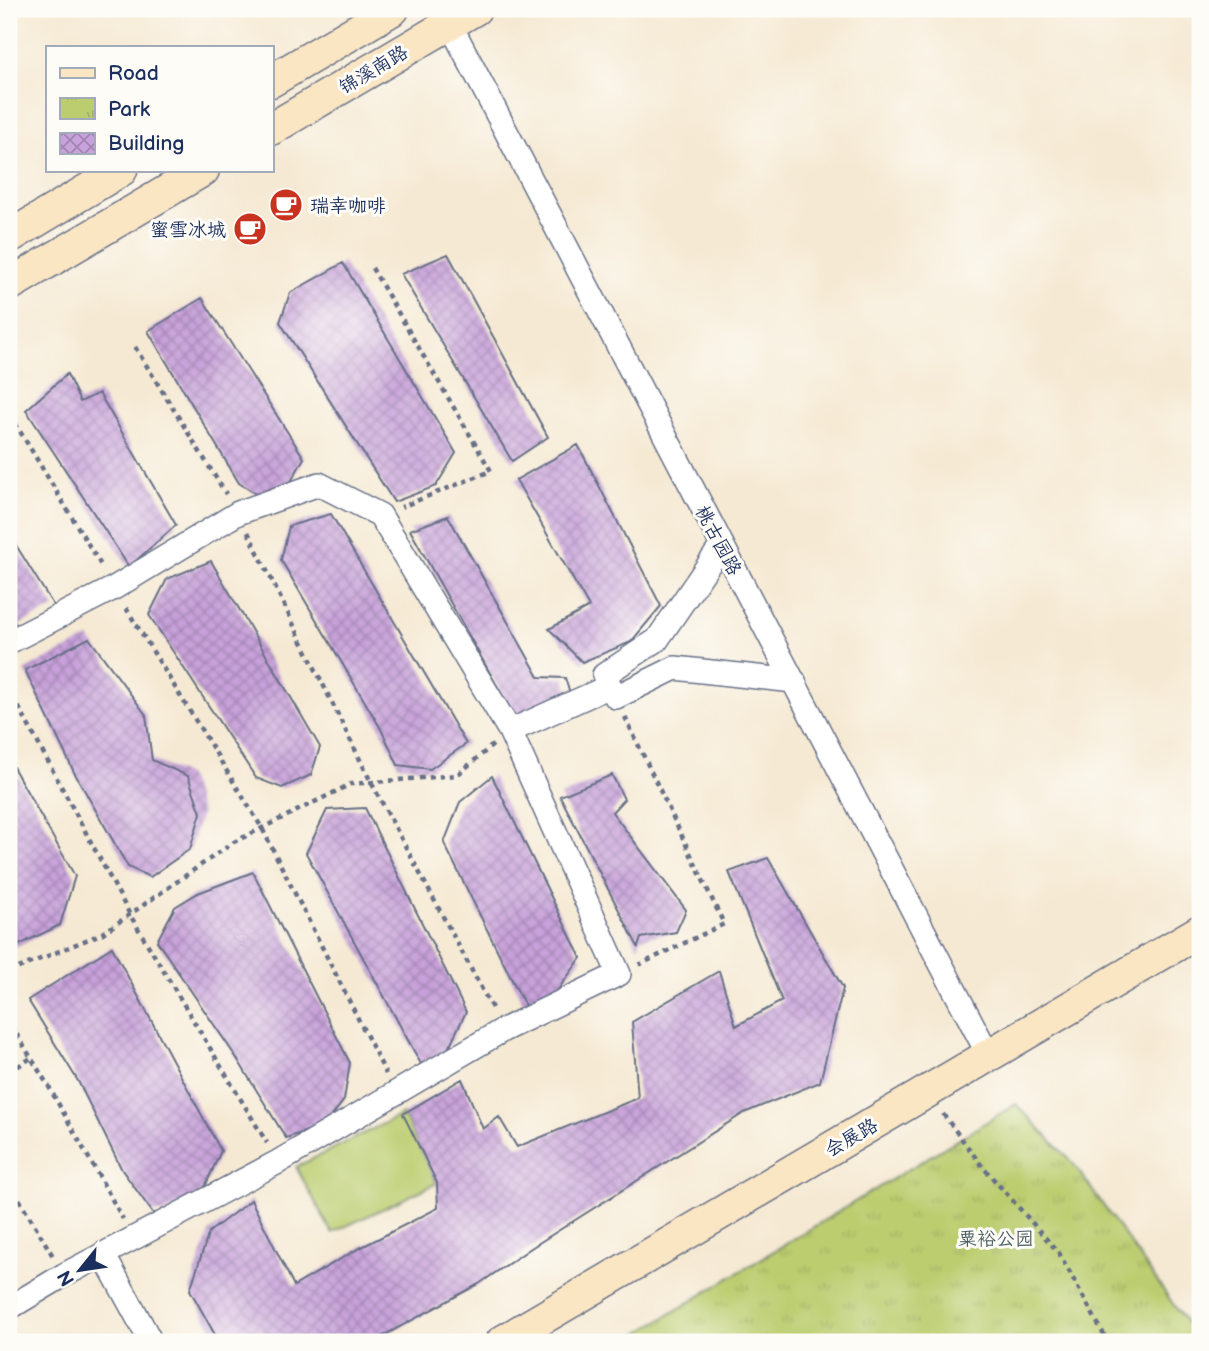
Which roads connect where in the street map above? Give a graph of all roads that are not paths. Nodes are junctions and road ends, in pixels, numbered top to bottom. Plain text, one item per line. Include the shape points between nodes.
1 (393, 9) edge
2 (462, 16) edge
3 (273, 80) edge
4 (273, 128) edge
5 (118, 172) edge
6 (200, 172) edge
7 (9, 237) edge
8 (9, 285) edge
9 (722, 545) junction
10 (9, 642) edge
11 (794, 681) junction
12 (613, 691) junction
13 (510, 731) junction
14 (1200, 932) edge
15 (989, 1056) junction
16 (103, 1254) junction
17 (9, 1308) edge
18 (151, 1342) edge
19 (502, 1342) edge

1 - 3 street
2 - 4 street, 锦溪南路
2 - 9 street, 桃古园路
5 - 7 street
6 - 8 street
9 - 11 street, 桃古园路
9 - 12 street via 657,640 604,675
10 - 13 street via 114,588 239,513 319,484 380,515
11 - 12 street via 674,668
11 - 15 street, 桃古园路
12 - 13 street
13 - 16 street via 619,974 503,1030 278,1162
14 - 15 street, 会展路
15 - 19 street, 会展路
16 - 17 street
16 - 18 street

